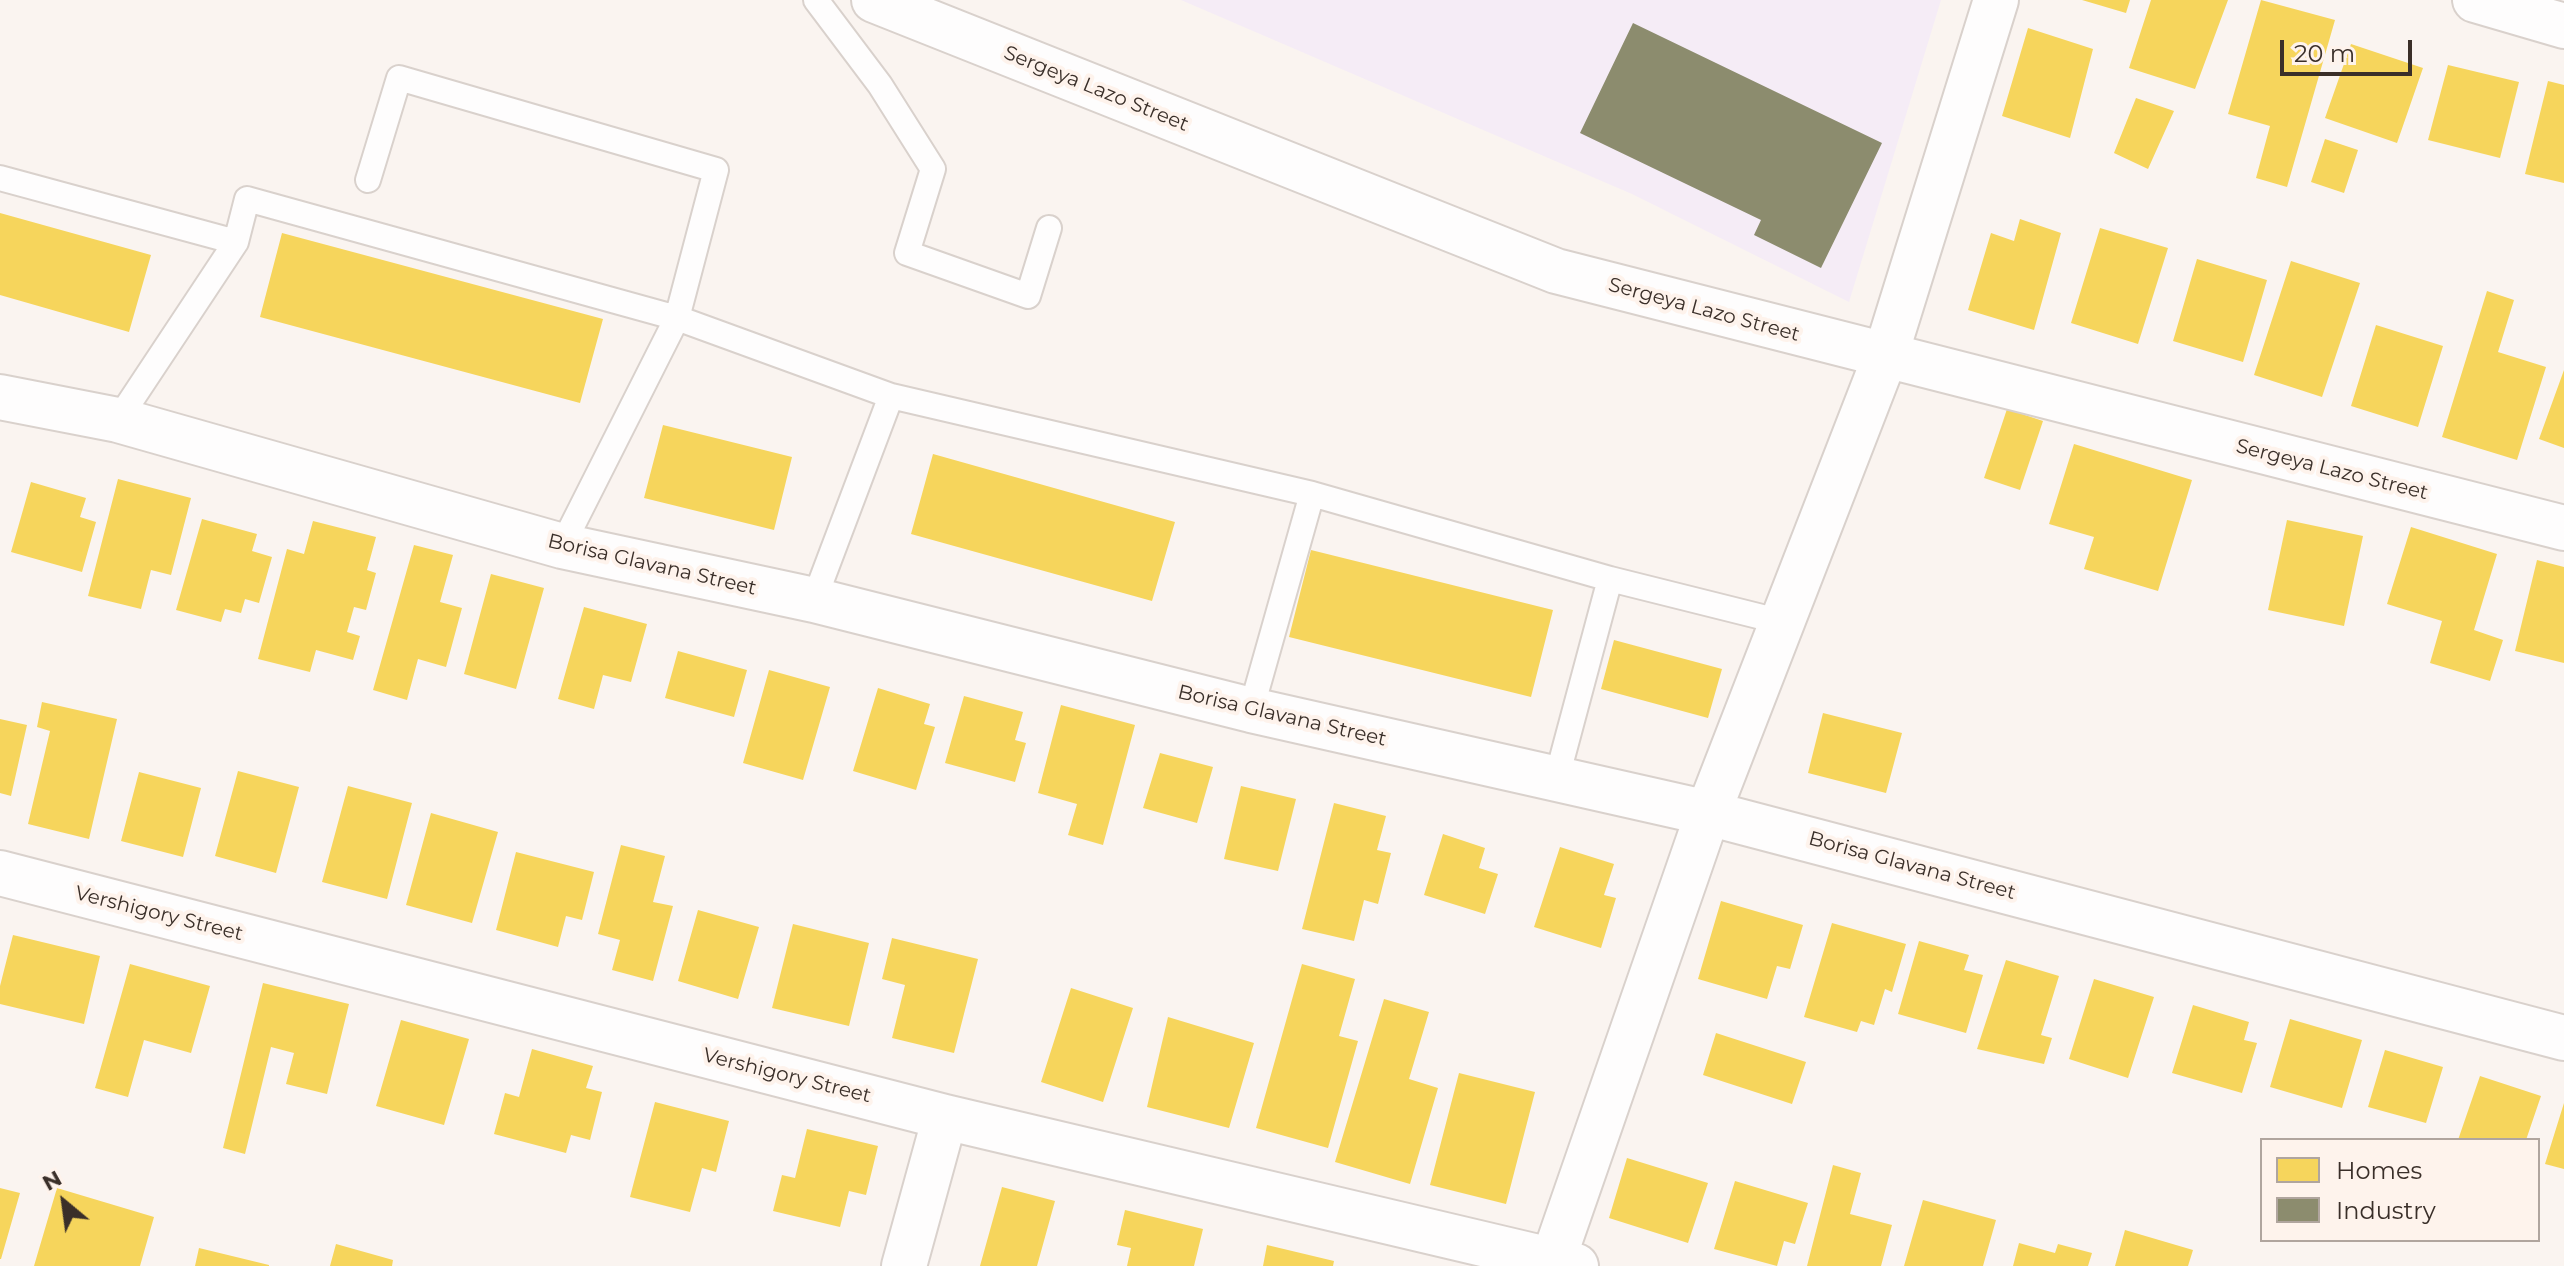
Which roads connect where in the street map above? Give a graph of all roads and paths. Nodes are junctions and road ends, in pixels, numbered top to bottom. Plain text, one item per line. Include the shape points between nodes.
1 (816, 0) edge
2 (874, 0) edge
3 (1996, 0) edge
4 (2475, 0) edge
5 (2564, 26) edge
6 (0, 178) edge
7 (368, 180) dead end
8 (1049, 228) dead end
9 (236, 242) junction
10 (677, 318) junction
11 (1885, 357) junction
12 (891, 396) junction
13 (0, 397) edge
14 (118, 420) junction
15 (1312, 494) junction
16 (2564, 528) edge
17 (562, 546) junction
18 (1610, 579) junction
19 (814, 600) junction
20 (1782, 622) junction
21 (1251, 710) junction
22 (1557, 777) junction
23 (1708, 813) junction
24 (0, 873) edge
25 (2564, 1038) edge
26 (945, 1117) junction
27 (1565, 1263) edge
28 (904, 1266) edge

1 - 8 lane via 880,85 933,169 907,253 1028,296
2 - 11 street, Sergeya Lazo Street via 1556,271
3 - 11 street
4 - 5 street
6 - 9 lane
7 - 10 lane via 399,78 716,170
9 - 10 lane via 247,199
9 - 14 lane
10 - 12 lane
10 - 17 lane
11 - 16 street, Sergeya Lazo Street
11 - 20 street
12 - 15 lane
12 - 19 lane
13 - 14 street, Borisa Glavana Street
14 - 17 street, Borisa Glavana Street
15 - 18 lane
15 - 21 lane
17 - 19 street, Borisa Glavana Street
18 - 20 lane
18 - 22 lane
19 - 21 street, Borisa Glavana Street
20 - 23 street
21 - 22 street, Borisa Glavana Street
22 - 23 street, Borisa Glavana Street
23 - 25 street, Borisa Glavana Street
23 - 27 street
24 - 26 street, Vershigory Street
26 - 27 street, Vershigory Street
26 - 28 street

